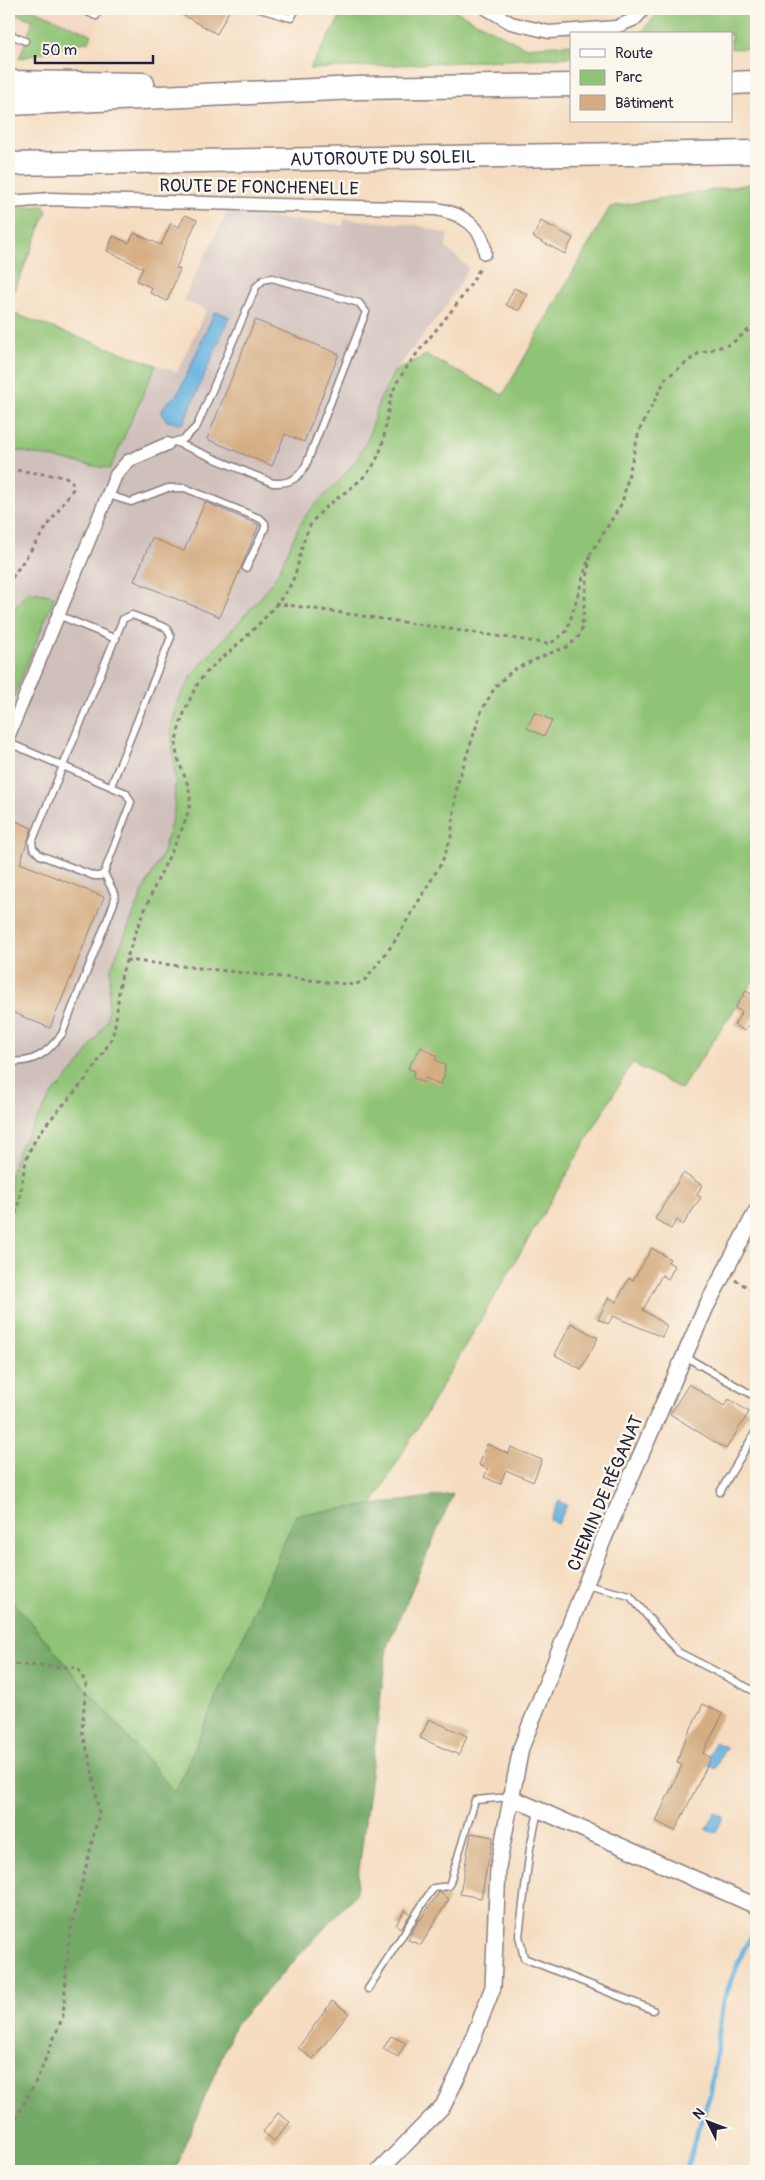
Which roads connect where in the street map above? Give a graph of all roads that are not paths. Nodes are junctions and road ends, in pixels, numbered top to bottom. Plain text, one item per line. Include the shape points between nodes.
1 (81, 9) edge
2 (260, 9) edge
3 (296, 9) edge
4 (487, 9) edge
5 (644, 9) edge
6 (96, 16) dead end
7 (9, 34) edge
8 (25, 40) dead end
9 (9, 82) edge
10 (756, 82) edge
11 (732, 83) edge
12 (570, 85) edge
13 (357, 88) junction
14 (9, 104) edge
15 (756, 152) edge
16 (9, 164) edge
17 (9, 202) edge
18 (485, 253) road end
19 (171, 443) junction
20 (108, 494) junction
21 (246, 568) dead end
22 (58, 616) junction
23 (116, 639) junction
24 (9, 735) edge
25 (9, 743) edge
26 (64, 766) junction
27 (111, 786) junction
28 (104, 873) junction
29 (9, 1061) edge
30 (756, 1212) edge
31 (684, 1356) junction
32 (756, 1397) edge
33 (756, 1431) edge
34 (720, 1492) dead end
35 (586, 1585) junction
36 (756, 1692) edge
37 (510, 1797) junction
38 (538, 1810) junction
39 (756, 1906) edge
40 (368, 1989) dead end
41 (652, 2010) dead end
42 (379, 2171) edge

1 - 6 lane
2 - 3 lane via 291,18
4 - 5 street via 512,23 549,32 616,27 635,19
7 - 8 lane
9 - 13 highway
10 - 11 highway
12 - 13 highway
13 - 14 highway
15 - 16 highway, AUTOROUTE DU SOLEIL
17 - 18 street, ROUTE DE FONCHENELLE via 50,199 436,209 457,215 478,230 484,241
19 - 19 lane via 273,483 294,480 306,465 366,312 359,303 272,278 263,280 256,287 196,426 184,438
19 - 20 street via 128,461 116,475
20 - 21 lane via 131,502 168,488 184,488 261,519 265,528
20 - 22 street
22 - 23 lane
22 - 24 street
23 - 26 lane
23 - 27 lane via 123,619 132,614 170,631
25 - 26 lane
26 - 27 lane
26 - 28 lane via 32,842 33,848 40,855 94,876
27 - 28 lane via 126,793 131,802
28 - 29 lane via 115,895 114,903 62,1034 50,1050 34,1060
30 - 31 street, CHEMIN DE RÉGANAT
31 - 32 lane
31 - 35 street, CHEMIN DE RÉGANAT
33 - 34 lane
35 - 36 lane via 630,1596 678,1652
35 - 37 street, CHEMIN DE RÉGANAT via 521,1748
37 - 38 street
37 - 40 lane via 475,1800 449,1886 434,1888 429,1894
37 - 42 street, CHEMIN DE RÉGANAT via 498,1867 493,1987 443,2106
38 - 39 street
38 - 41 lane via 518,1936 524,1958

